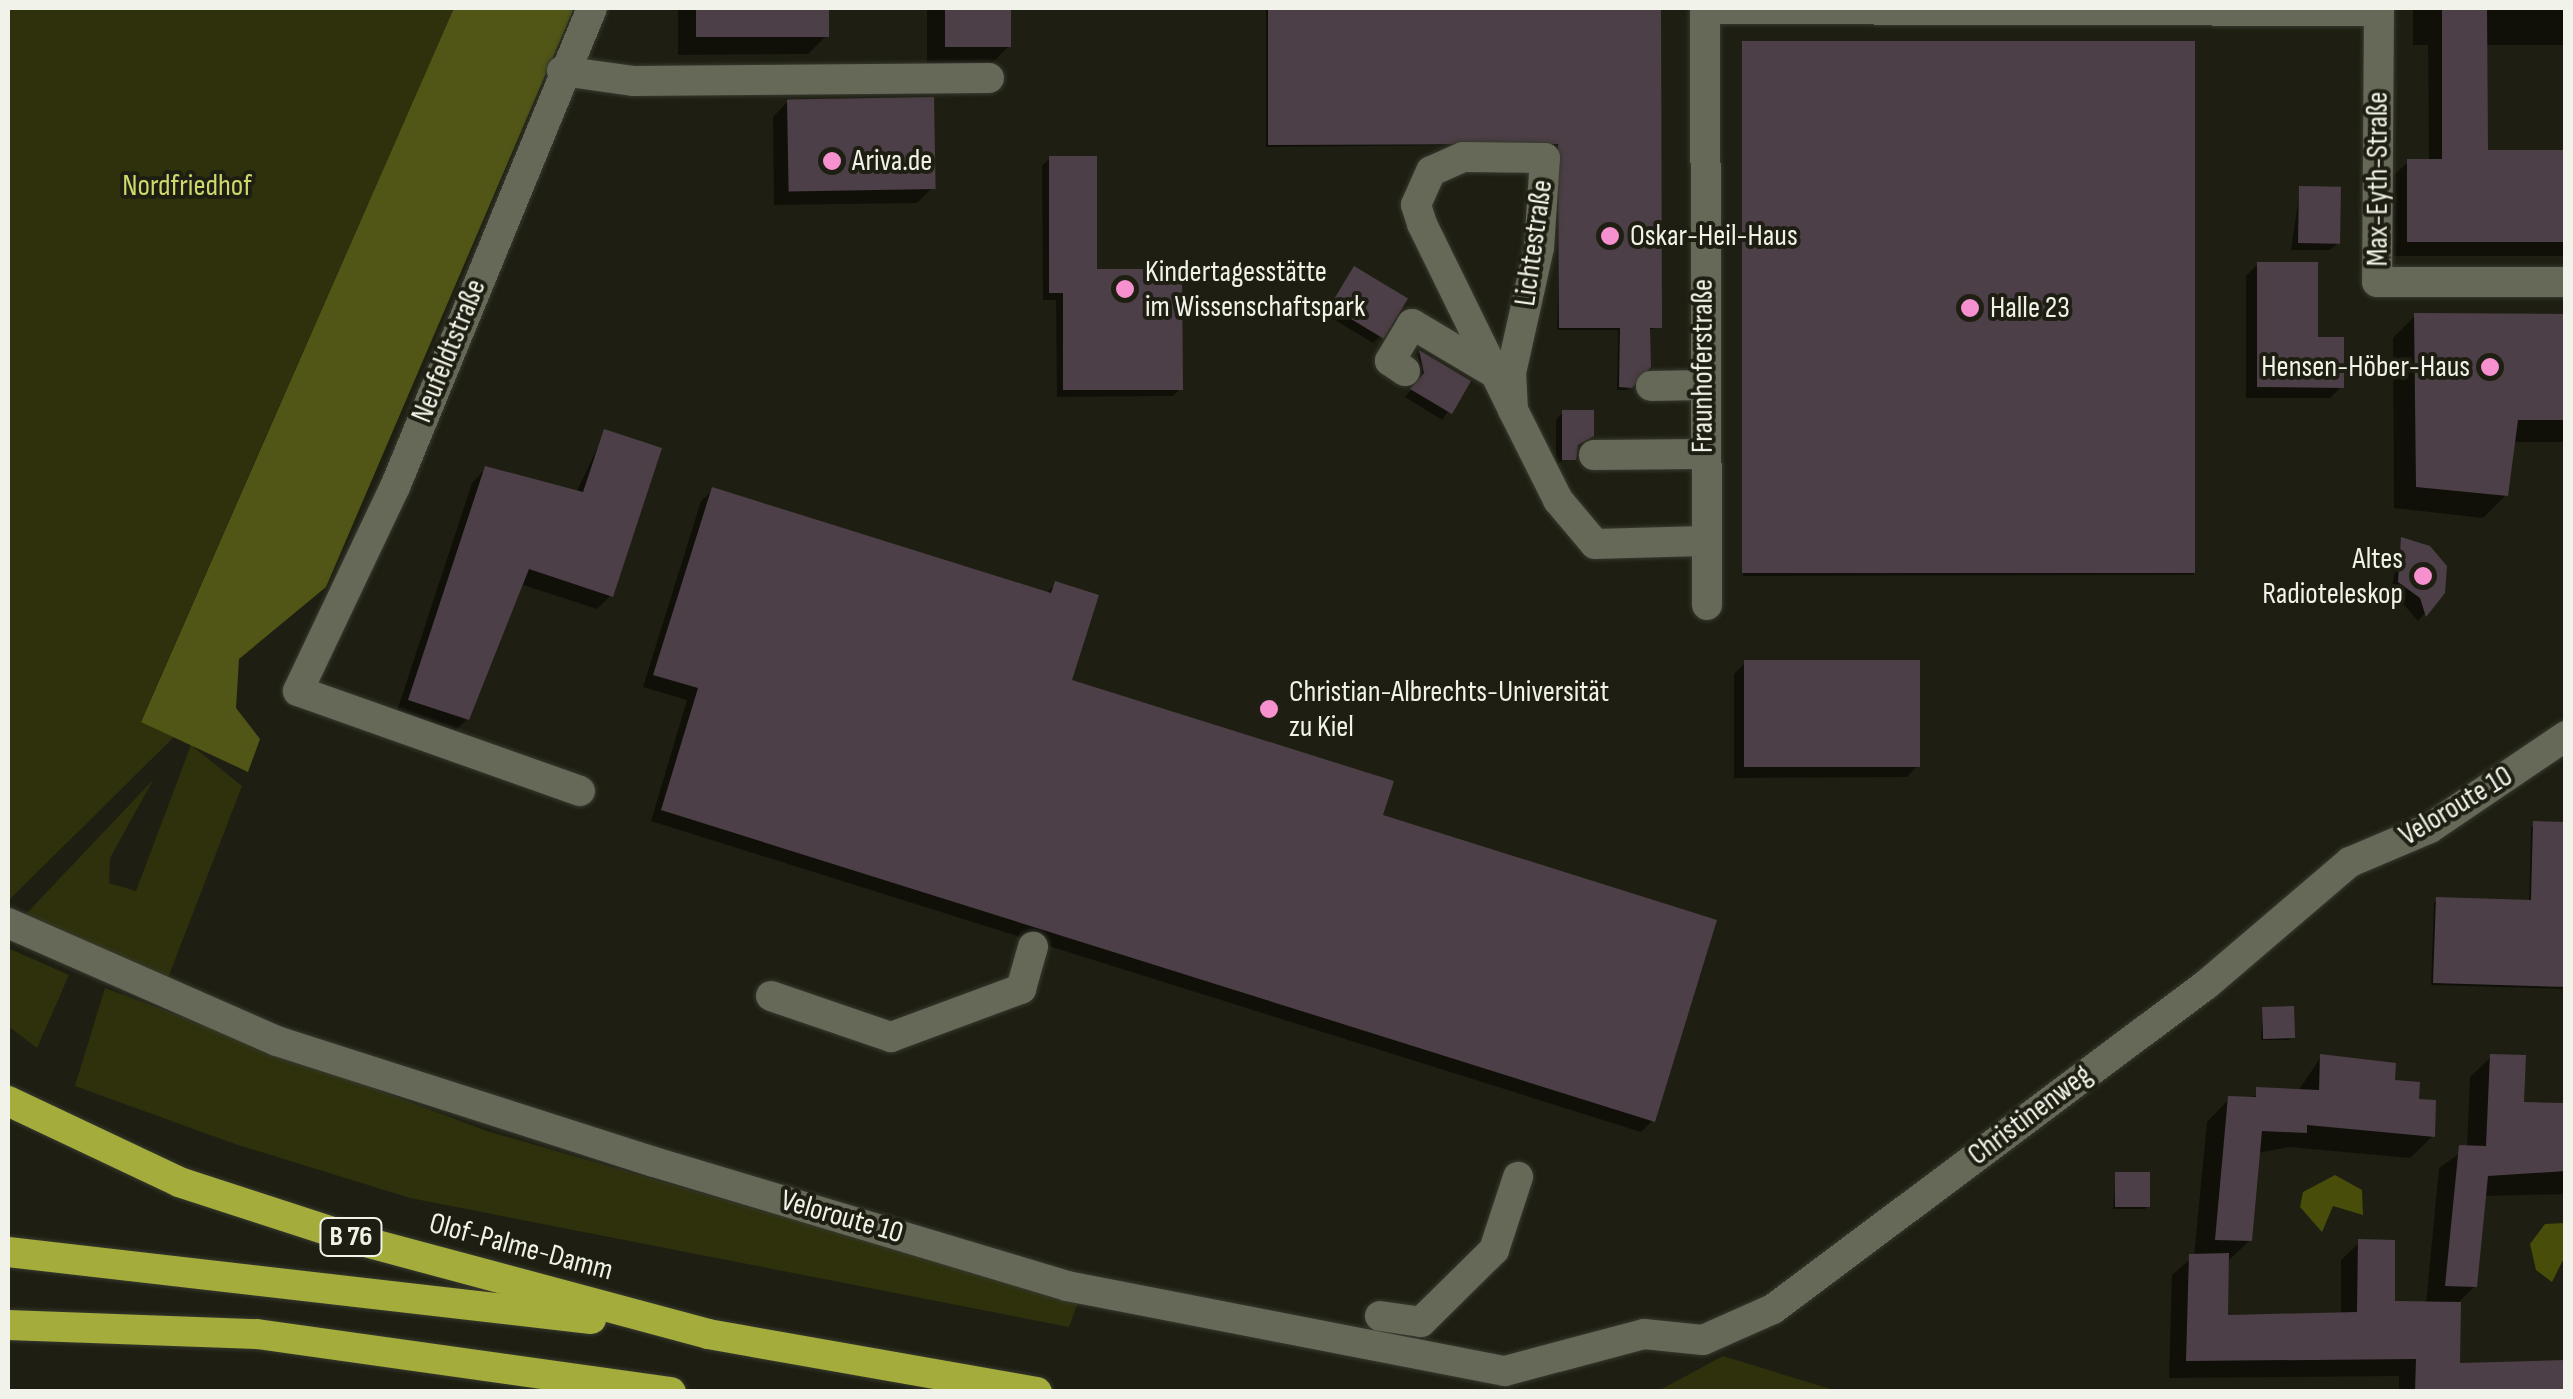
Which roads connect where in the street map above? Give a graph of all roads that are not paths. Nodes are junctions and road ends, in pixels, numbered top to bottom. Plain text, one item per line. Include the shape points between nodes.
1 (592, 8) edge
2 (1705, 8) edge
3 (2379, 9) edge
4 (562, 71) junction
5 (989, 78) dead end
6 (2566, 282) edge
7 (1405, 337) dead end
8 (1496, 374) junction
9 (1702, 385) junction
10 (1651, 386) dead end
11 (1513, 410) junction
12 (1594, 454) dead end
13 (1702, 454) junction
14 (1704, 541) junction
15 (1706, 605) dead end
16 (2566, 736) edge
17 (580, 791) dead end
18 (2343, 867) joint
19 (8, 923) edge
20 (1033, 947) dead end
21 (771, 996) dead end
22 (8, 1101) edge
23 (1518, 1177) dead end
24 (8, 1252) edge
25 (1380, 1316) dead end
26 (8, 1325) edge
27 (708, 1334) junction
28 (1703, 1340) joint
29 (670, 1392) edge
30 (1036, 1392) edge

1 - 4 street, Neufeldtstraße
2 - 3 street
2 - 9 street, Fraunhoferstraße
3 - 6 street, Max-Eyth-Straße via 2377,282
4 - 5 street via 634,81
4 - 17 street, Neufeldtstraße via 394,488 298,691
7 - 8 street
8 - 11 street, Lichtestraße
8 - 11 street, Lichtestraße via 1416,205 1443,162 1546,158 1539,248 1510,373
9 - 10 street
9 - 13 street, Fraunhoferstraße
11 - 14 street, Lichtestraße via 1558,500 1594,544
12 - 13 street
13 - 14 street, Fraunhoferstraße
14 - 15 street, Fraunhoferstraße
16 - 18 street, Veloroute 10 via 2430,828
18 - 28 street, Christinenweg via 2207,984 1794,1294
19 - 28 street, Veloroute 10 via 168,1000 390,1082 1103,1294 1492,1370 1551,1364 1644,1334
20 - 21 street via 1021,989 891,1037
22 - 27 highway, Olof-Palme-Damm / B 76 via 179,1182 300,1223
23 - 25 street via 1494,1250 1420,1322
24 - 27 highway
26 - 29 highway via 258,1334
27 - 30 highway, Olof-Palme-Damm / B 76

